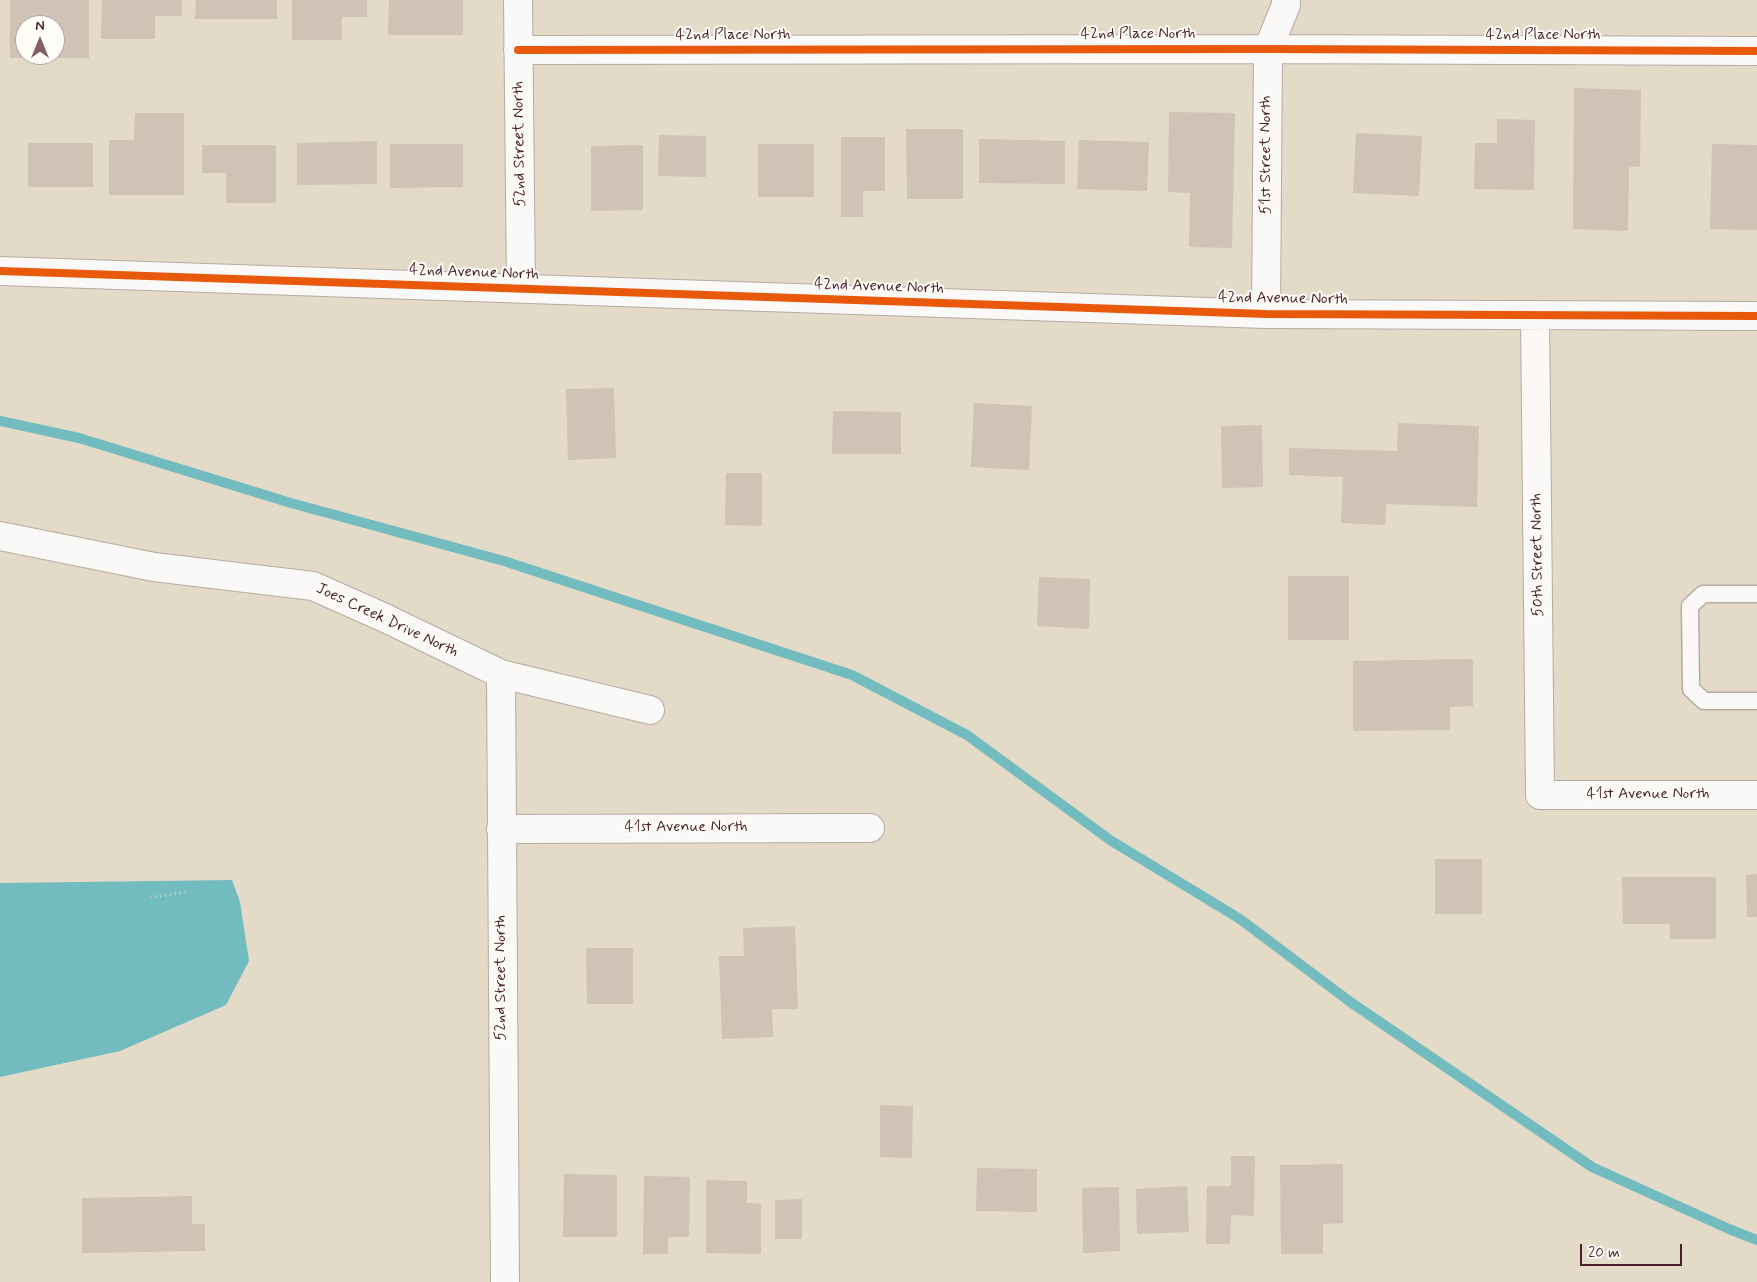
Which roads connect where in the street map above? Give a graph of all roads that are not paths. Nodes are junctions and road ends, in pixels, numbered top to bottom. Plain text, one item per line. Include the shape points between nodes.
1 (518, 0) edge
2 (1286, 0) edge
3 (1268, 49) junction
4 (518, 50) junction
5 (1757, 50) edge
6 (0, 271) edge
7 (521, 288) junction
8 (1266, 314) junction
9 (1535, 315) junction
10 (1757, 316) edge
11 (0, 536) edge
12 (1757, 594) edge
13 (501, 674) junction
14 (1757, 701) edge
15 (650, 710) dead end
16 (1540, 795) joint
17 (1757, 796) edge
18 (870, 828) dead end
19 (501, 829) junction
20 (505, 1282) edge

1 - 4 street, 52nd Street North
2 - 3 street, 51st Street North
3 - 4 street, 42nd Place North
3 - 5 street, 42nd Place North
3 - 8 street, 51st Street North
4 - 7 street, 52nd Street North
6 - 7 street, 42nd Avenue North
7 - 8 street, 42nd Avenue North
8 - 9 street, 42nd Avenue North
9 - 10 street, 42nd Avenue North
9 - 16 street, 50th Street North
11 - 13 street, Joes Creek Drive North via 154,567 313,586
12 - 14 lane via 1703,594 1690,606 1691,689 1704,701
13 - 15 street, Joes Creek Drive North
13 - 19 street, 52nd Street North
16 - 17 street, 41st Avenue North
18 - 19 street, 41st Avenue North
19 - 20 street, 52nd Street North

